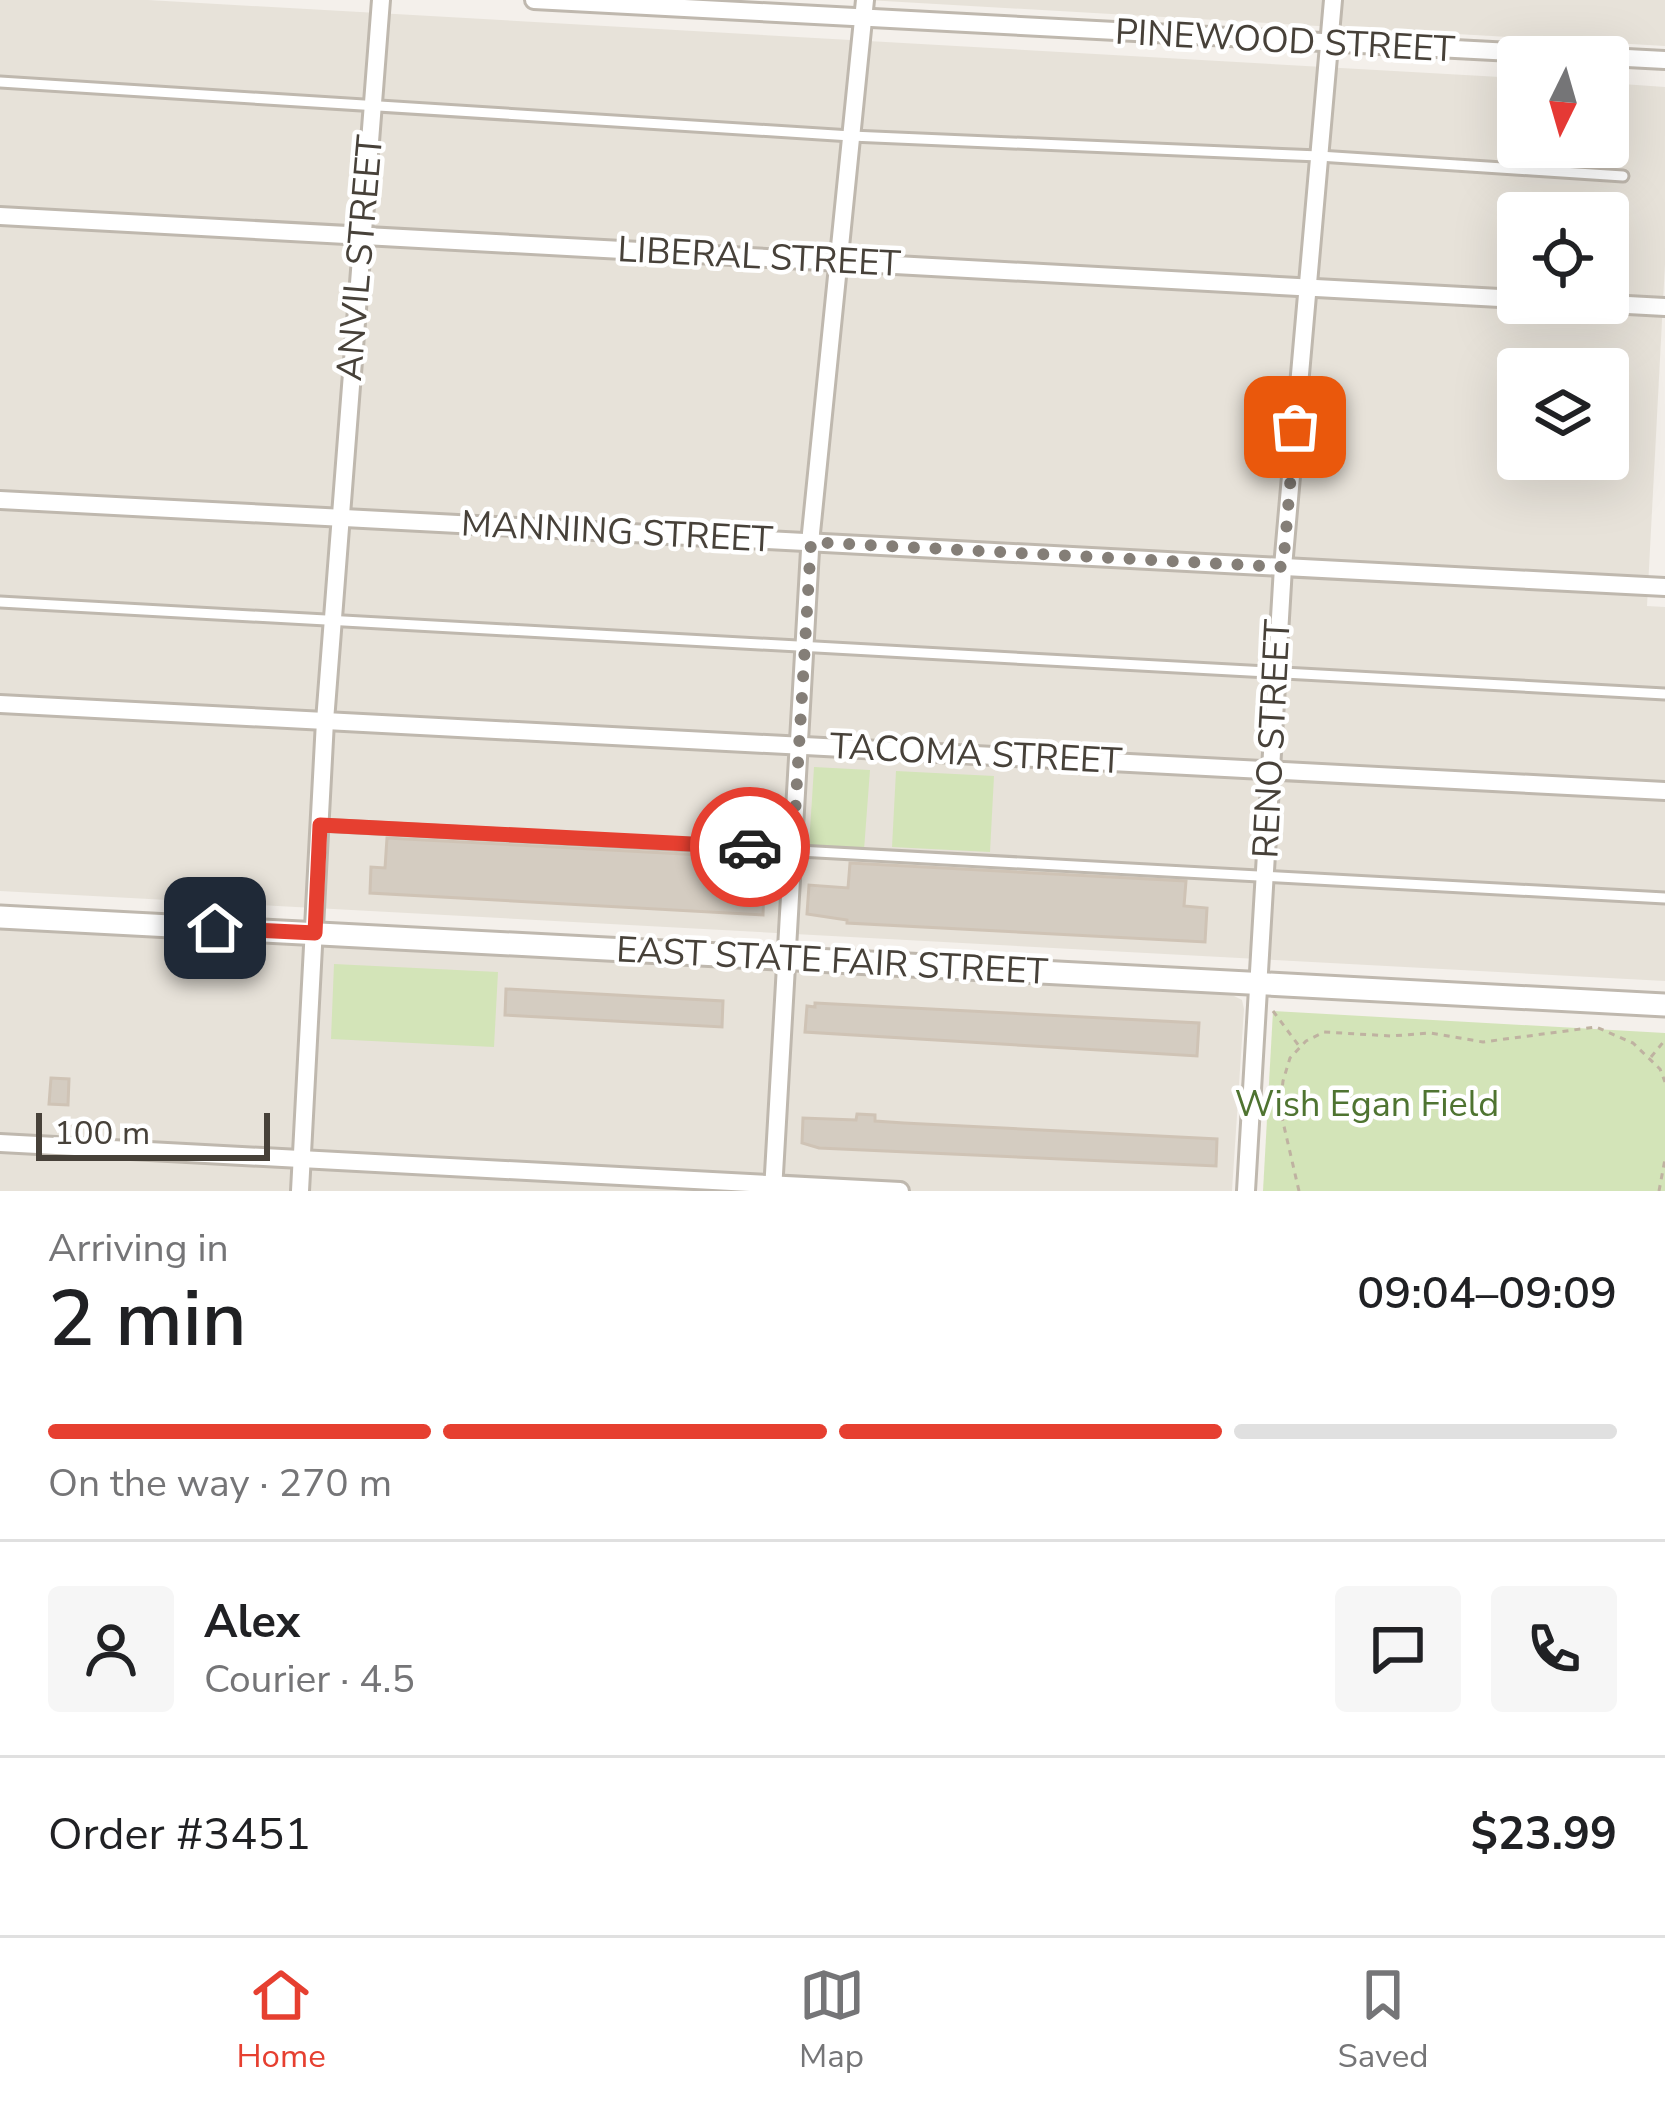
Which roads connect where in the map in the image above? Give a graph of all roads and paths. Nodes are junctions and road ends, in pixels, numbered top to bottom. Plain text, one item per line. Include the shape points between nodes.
1 (381, 0) edge
2 (534, 0) edge
3 (1333, 0) edge
4 (865, 9) edge
5 (1329, 45) junction
6 (1497, 52) edge
7 (1629, 58) edge
8 (1665, 60) edge
9 (0, 82) edge
10 (372, 103) junction
11 (851, 136) junction
12 (1319, 156) junction
13 (1623, 176) dead end
14 (0, 216) edge
15 (361, 234) junction
16 (838, 261) junction
17 (1307, 287) junction
18 (1497, 298) edge
19 (1629, 305) edge
20 (1665, 307) edge
21 (0, 500) edge
22 (339, 517) junction
23 (811, 542) junction
24 (1283, 567) junction
25 (1665, 587) edge
26 (0, 602) edge
27 (332, 622) junction
28 (805, 649) junction
29 (1276, 674) junction
30 (1665, 694) edge
31 (0, 704) edge
32 (325, 721) junction
33 (799, 745) junction
34 (1271, 770) junction
35 (1665, 791) edge
36 (320, 825) junction
37 (793, 849) junction
38 (1264, 878) junction
39 (1665, 898) edge
40 (0, 917) edge
41 (315, 933) junction
42 (785, 960) junction
43 (1258, 983) junction
44 (1665, 1005) edge
45 (1273, 1011) dead end
46 (1665, 1040) edge
47 (1300, 1048) junction
48 (1650, 1058) junction
49 (1665, 1082) edge
50 (0, 1143) edge
51 (302, 1159) junction
52 (1665, 1160) edge
53 (774, 1188) edge
54 (300, 1191) edge
55 (901, 1191) edge
56 (1246, 1191) edge
57 (1299, 1191) edge
58 (1659, 1191) edge

1 - 10 street, ANVIL STREET
2 - 4 street, PINEWOOD STREET
3 - 5 street, RENO STREET
4 - 5 street, PINEWOOD STREET
4 - 11 street
5 - 6 street, PINEWOOD STREET
5 - 12 street, RENO STREET
7 - 8 street, PINEWOOD STREET
9 - 10 lane
10 - 11 lane
10 - 15 street, ANVIL STREET
11 - 12 lane
11 - 16 street
12 - 13 lane
12 - 17 street, RENO STREET
14 - 15 street, LIBERAL STREET
15 - 16 street, LIBERAL STREET
15 - 22 street, ANVIL STREET
16 - 17 street, LIBERAL STREET
16 - 23 street
17 - 18 street, LIBERAL STREET
17 - 24 street, RENO STREET
19 - 20 street
21 - 22 street, MANNING STREET
22 - 23 street, MANNING STREET
22 - 27 street, ANVIL STREET
23 - 24 street, MANNING STREET
23 - 28 street
24 - 25 street, MANNING STREET
24 - 29 street, RENO STREET
26 - 27 lane
27 - 28 lane
27 - 32 street, ANVIL STREET
28 - 29 lane
28 - 33 street
29 - 30 lane
29 - 34 street, RENO STREET
31 - 32 street, TACOMA STREET
32 - 33 street, TACOMA STREET
32 - 36 street, ANVIL STREET
33 - 34 street, TACOMA STREET
33 - 37 street
34 - 35 street, TACOMA STREET
34 - 38 street, RENO STREET
36 - 37 lane
36 - 41 street, ANVIL STREET
37 - 38 lane
37 - 42 street
38 - 39 lane
38 - 43 street, RENO STREET
40 - 41 street, EAST STATE FAIR STREET
41 - 42 street, EAST STATE FAIR STREET
41 - 51 street, ANVIL STREET
42 - 43 street, EAST STATE FAIR STREET
42 - 53 street
43 - 44 street, EAST STATE FAIR STREET
43 - 56 street, RENO STREET
45 - 47 path
46 - 48 path
47 - 48 path via 1324,1032 1483,1042 1596,1027
47 - 57 path via 1280,1109
48 - 49 path
50 - 51 street
51 - 53 street
51 - 54 street, ANVIL STREET
52 - 58 path
53 - 55 street

